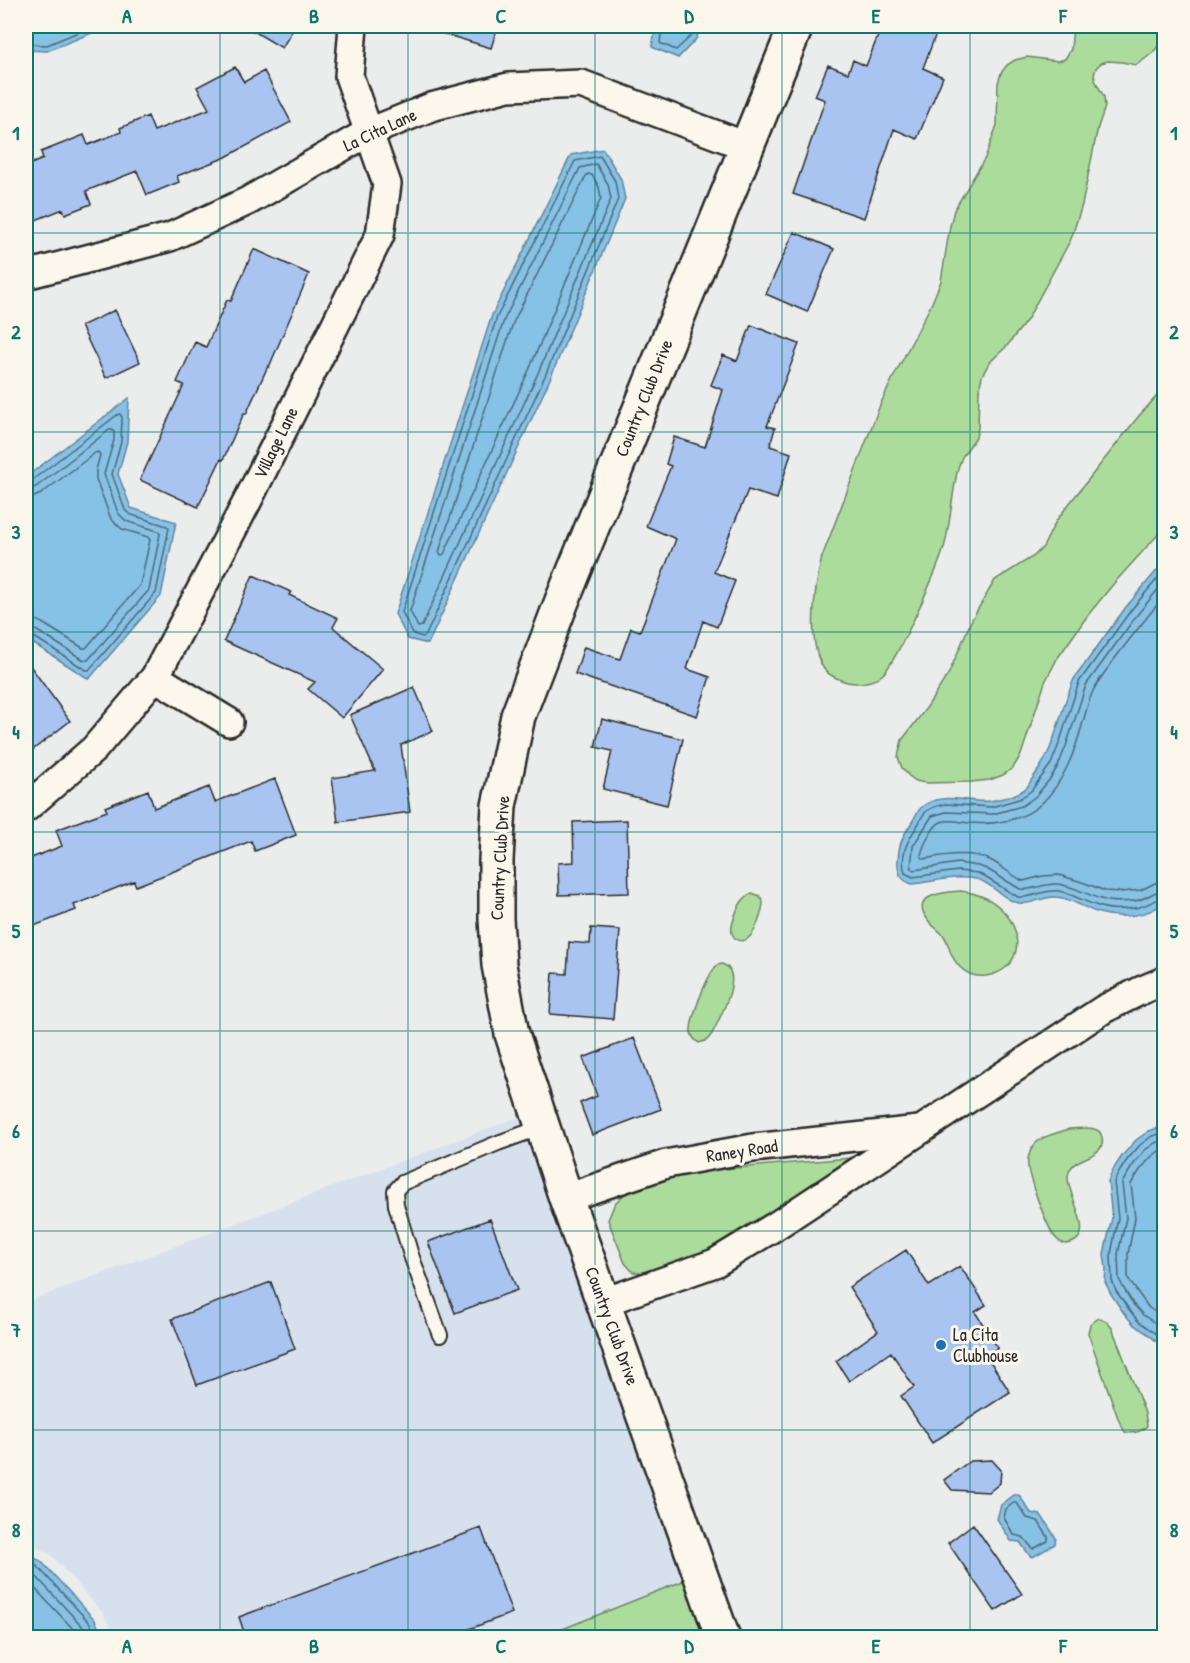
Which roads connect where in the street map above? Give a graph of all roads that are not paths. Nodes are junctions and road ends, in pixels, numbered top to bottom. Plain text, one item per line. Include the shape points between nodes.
1 (353, 26) edge
2 (796, 26) edge
3 (368, 133) junction
4 (746, 146) junction
5 (26, 274) edge
6 (155, 677) junction
7 (229, 722) dead end
8 (26, 808) edge
9 (1164, 981) edge
10 (542, 1127) junction
11 (923, 1130) junction
12 (566, 1198) junction
13 (604, 1302) junction
14 (440, 1335) dead end
15 (723, 1638) edge

1 - 3 street, Village Lane via 349,76
2 - 4 street, Country Club Drive
3 - 4 street, La Cita Lane via 431,107 508,87 581,84
3 - 5 street, La Cita Lane via 248,201 170,237
3 - 6 street, Village Lane via 387,184 380,235
4 - 10 street, Country Club Drive via 518,716 499,806 499,965 512,1034
6 - 7 street
6 - 8 street, Village Lane via 94,749
9 - 11 street, Raney Road via 1104,1009
10 - 12 street, Country Club Drive
10 - 14 lane via 402,1183 395,1191 411,1255
11 - 12 street, Raney Road via 753,1148 666,1164
11 - 13 street, Raney Road via 715,1263
12 - 13 street, Country Club Drive
13 - 15 street, Country Club Drive

